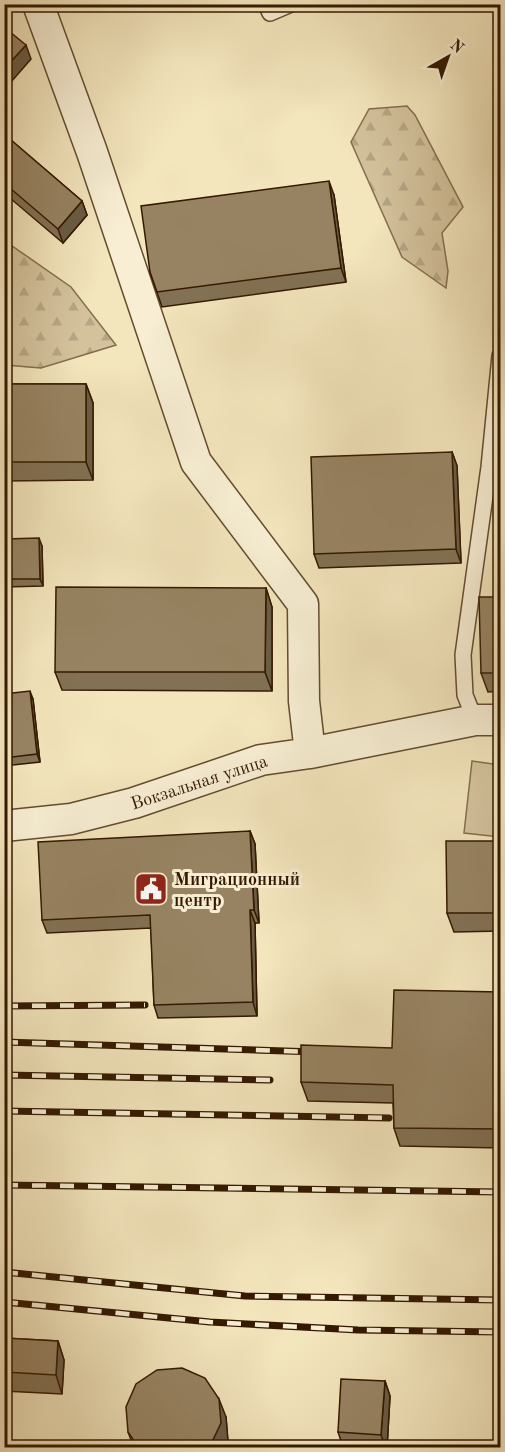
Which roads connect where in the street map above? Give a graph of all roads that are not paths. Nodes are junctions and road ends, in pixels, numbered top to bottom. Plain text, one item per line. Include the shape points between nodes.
1 (38, 4) edge
2 (266, 4) edge
3 (291, 4) edge
4 (501, 356) edge
5 (488, 720) edge
6 (310, 753) junction
7 (4, 826) edge

1 - 6 street via 196,462 303,604 304,701
2 - 3 lane via 270,13
4 - 5 lane via 463,655 465,695
5 - 6 street, Вокзальная улица
6 - 7 street, Вокзальная улица via 261,759 134,803 71,819

